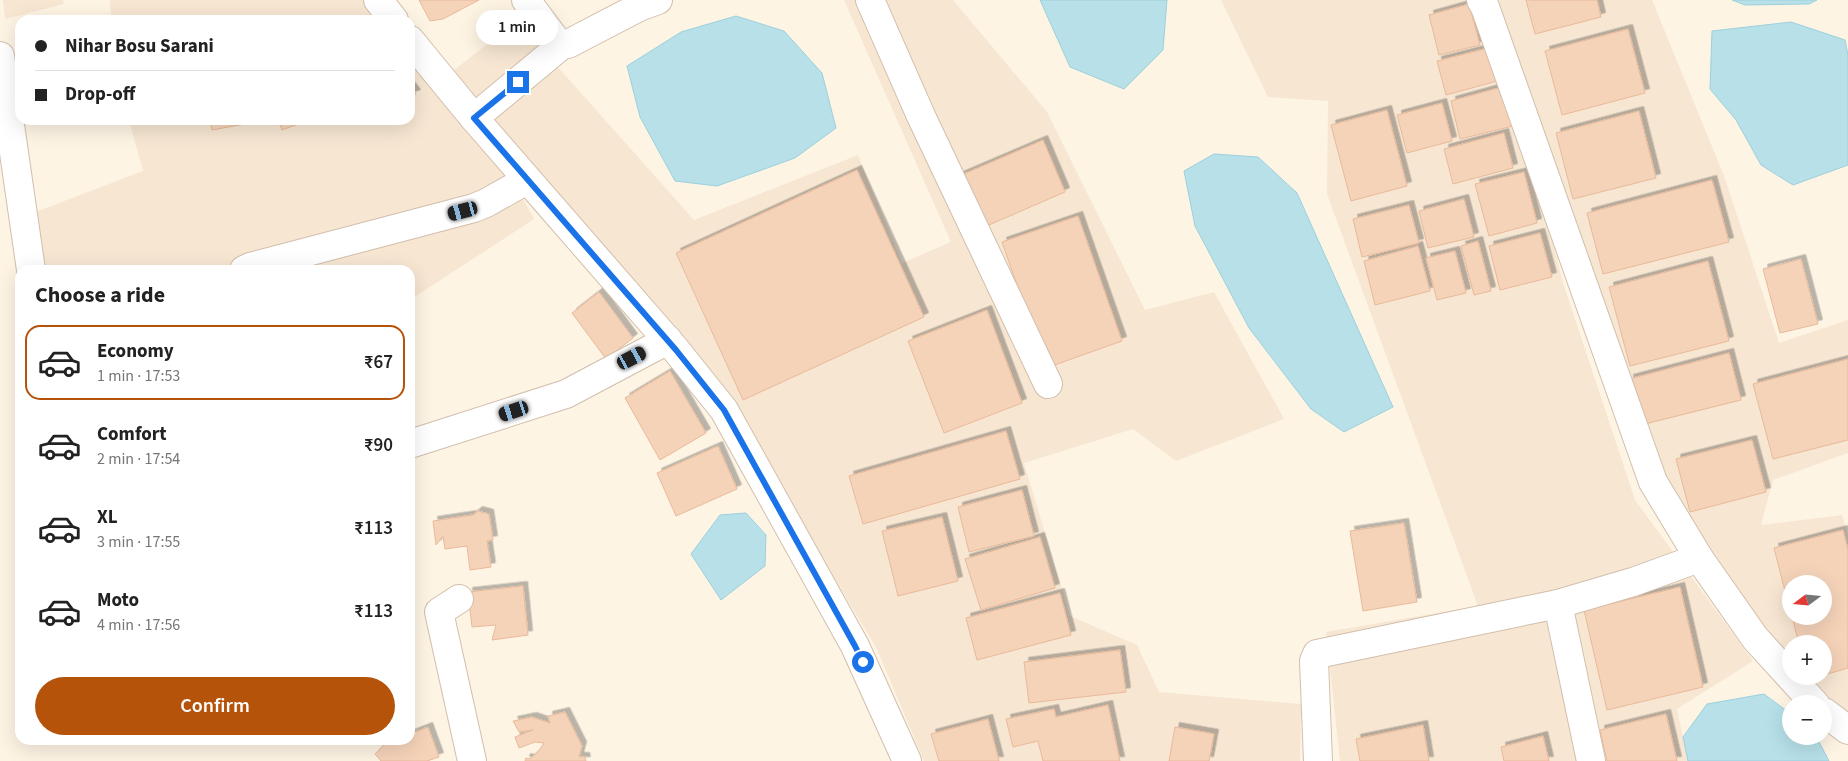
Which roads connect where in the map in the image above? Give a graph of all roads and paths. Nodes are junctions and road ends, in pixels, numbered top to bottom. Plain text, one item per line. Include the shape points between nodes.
1 (378, 0) edge
2 (526, 0) edge
3 (658, 0) edge
4 (870, 0) edge
5 (1481, 0) edge
6 (390, 15) edge
7 (563, 44) junction
8 (415, 46) edge
9 (0, 56) edge
10 (474, 118) junction
11 (527, 180) junction
12 (30, 265) edge
13 (258, 265) edge
14 (668, 340) junction
15 (1048, 384) dead end
16 (415, 442) edge
17 (1699, 558) junction
18 (459, 599) dead end
19 (1558, 604) junction
20 (1807, 695) edge
21 (1832, 718) edge
22 (1848, 730) edge
23 (472, 761) edge
24 (907, 761) edge
25 (1318, 761) edge
26 (1591, 761) edge

1 - 6 street
2 - 7 street via 558,43
3 - 7 street
4 - 15 street via 921,116
5 - 17 street via 1653,482
7 - 10 street
8 - 10 street
9 - 12 street
10 - 11 street
11 - 13 street via 474,208
11 - 14 street
14 - 16 street via 566,394
14 - 24 street via 724,410 855,646
17 - 19 street
17 - 20 street via 1755,638
18 - 23 street via 439,612
19 - 25 street via 1317,654 1314,661
19 - 26 street
21 - 22 street

